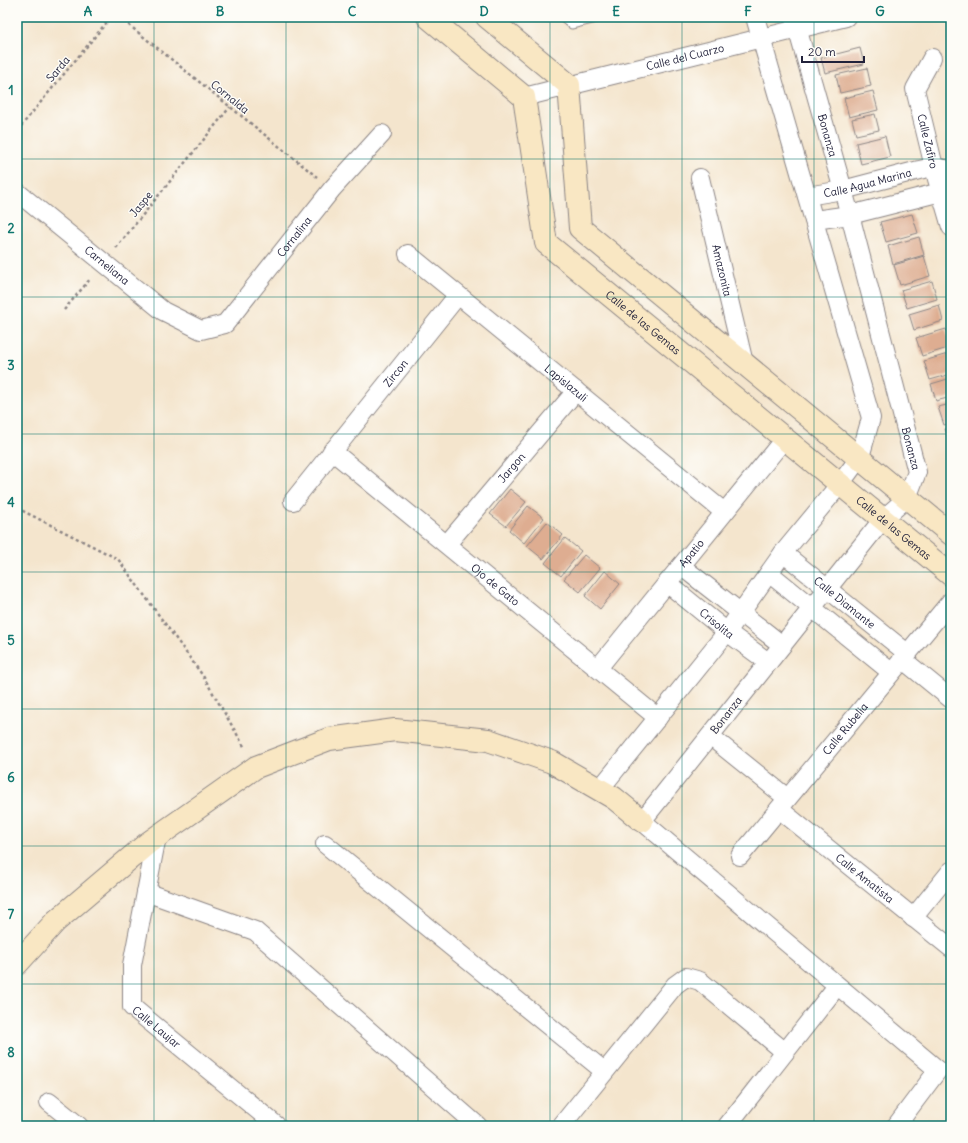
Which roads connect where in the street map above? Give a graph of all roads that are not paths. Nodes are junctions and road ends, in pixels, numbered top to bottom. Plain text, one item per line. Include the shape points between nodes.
1 (428, 17) edge
2 (487, 17) edge
3 (564, 17) edge
4 (601, 17) edge
5 (755, 17) edge
6 (846, 17) edge
7 (796, 24) edge
8 (762, 39) junction
9 (932, 58) dead end
10 (569, 85) junction
11 (524, 97) junction
12 (382, 134) dead end
13 (942, 169) edge
14 (700, 178) dead end
15 (946, 187) edge
16 (843, 190) junction
17 (17, 192) edge
18 (807, 196) junction
19 (850, 215) junction
20 (814, 220) junction
21 (951, 227) edge
22 (408, 254) dead end
23 (458, 295) junction
24 (202, 330) joint
25 (744, 363) junction
26 (576, 391) junction
27 (785, 438) junction
28 (332, 451) junction
29 (860, 457) junction
30 (840, 484) junction
31 (907, 498) junction
32 (292, 501) dead end
33 (724, 512) junction
34 (883, 519) junction
35 (951, 534) edge
36 (447, 544) junction
37 (783, 553) junction
38 (681, 566) junction
39 (769, 574) junction
40 (951, 575) edge
41 (667, 583) junction
42 (827, 589) junction
43 (951, 601) edge
44 (811, 608) junction
45 (740, 613) junction
46 (727, 632) junction
47 (782, 644) junction
48 (900, 661) junction
49 (768, 662) junction
50 (598, 668) junction
51 (951, 699) edge
52 (658, 718) junction
53 (710, 736) junction
54 (600, 789) junction
55 (783, 803) junction
56 (642, 821) junction
57 (157, 836) junction
58 (325, 844) dead end
59 (740, 856) dead end
60 (951, 871) edge
61 (146, 892) junction
62 (913, 918) junction
63 (951, 948) edge
64 (17, 964) edge
65 (837, 986) junction
66 (785, 1052) junction
67 (604, 1072) junction
68 (50, 1102) dead end
69 (79, 1126) edge
70 (277, 1126) edge
71 (478, 1126) edge
72 (561, 1126) edge
73 (727, 1126) edge
74 (896, 1126) edge

1 - 11 street
2 - 10 street
3 - 4 lane via 572,24
5 - 8 street
6 - 7 street, Calle del Cuarzo
7 - 8 street, Calle del Cuarzo
7 - 16 street, Bonanza
8 - 10 street, Calle del Cuarzo
8 - 18 street
9 - 13 street, Calle Zafiro via 915,89
10 - 11 street, Calle del Cuarzo
10 - 25 street via 580,228
11 - 27 street, Calle de las Gemas via 546,243
12 - 24 street, Cornalina via 332,189 225,324
13 - 15 street, Calle Zafiro
13 - 16 street, Calle Agua Marina
14 - 25 street, Amazonita
15 - 19 street
15 - 21 street, Calle Zafiro
16 - 18 street, Calle Agua Marina
16 - 19 street, Bonanza
17 - 24 street, Carneliana via 163,311
18 - 20 street
19 - 20 street
19 - 31 street, Bonanza via 917,472
20 - 29 street via 871,418
22 - 23 street, Lapislazuli
23 - 26 street, Lapislazuli
23 - 28 street, Zircon
25 - 29 street
26 - 33 street, Lapislazuli
26 - 36 street, Jargon
27 - 30 street, Calle de las Gemas
27 - 33 street, Apatio
28 - 32 street, Zircon
28 - 36 street, Ojo de Gato
29 - 30 street
29 - 31 street
30 - 34 street, Calle de las Gemas
30 - 37 street
31 - 34 street, Bonanza
31 - 35 street
33 - 38 street, Apatio
34 - 40 street, Calle de las Gemas
34 - 42 street, Bonanza
36 - 50 street, Ojo de Gato
37 - 39 street
37 - 42 street, Calle Diamante
38 - 41 street, Apatio
38 - 45 street, Crisolita
39 - 44 street, Calle Diamante
39 - 45 street
41 - 46 street, Crisolita
41 - 50 street, Apatio
42 - 44 street, Bonanza
42 - 48 street, Calle Diamante
43 - 48 street, Calle Rubelia
44 - 47 street, Bonanza
44 - 48 street, Calle Diamante
45 - 46 street
45 - 47 street, Crisolita
46 - 49 street, Crisolita
46 - 52 street
47 - 49 street, Bonanza
48 - 51 street, Calle Diamante
48 - 55 street, Calle Rubelia
49 - 53 street, Bonanza
50 - 52 street, Ojo de Gato
52 - 54 street
53 - 55 street, Calle Amatista
53 - 56 street, Bonanza
54 - 56 street
54 - 57 street via 552,762 488,740 395,730 329,739 256,767
55 - 59 street, Calle Rubelia
55 - 62 street, Calle Amatista
56 - 65 street
57 - 61 street, Calle Laujar
57 - 64 street via 56,921
58 - 67 street
60 - 62 street
61 - 70 street, Calle Laujar via 132,965 132,1007
61 - 71 street via 255,931
62 - 63 street, Calle Amatista
65 - 66 street
65 - 74 street via 938,1070
66 - 67 street via 700,981 686,977 675,985
66 - 73 street
67 - 72 street
68 - 69 street

